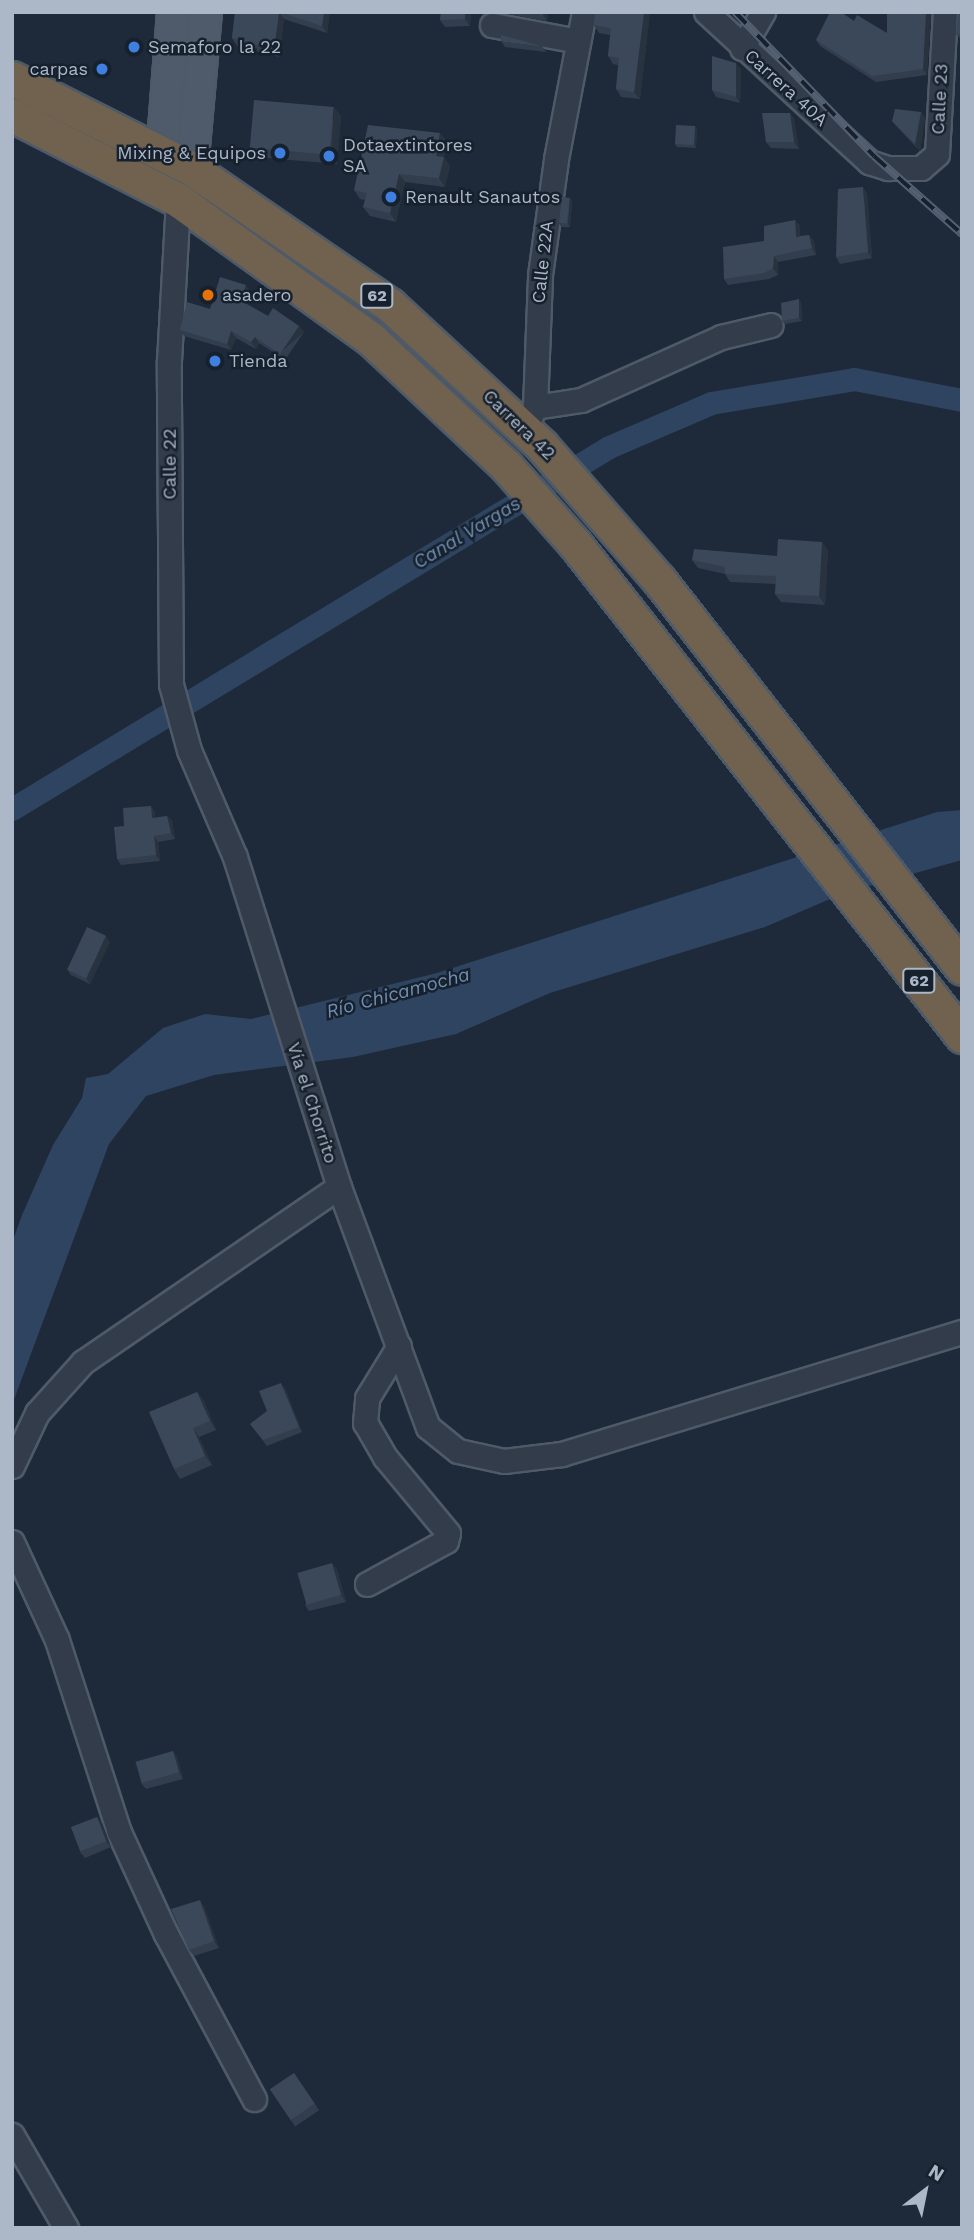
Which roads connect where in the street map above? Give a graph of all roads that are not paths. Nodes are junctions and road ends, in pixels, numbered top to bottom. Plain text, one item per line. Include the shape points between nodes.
1 (173, 12) edge
2 (206, 12) edge
3 (584, 12) edge
4 (706, 12) edge
5 (763, 12) edge
6 (944, 12) edge
7 (492, 25) dead end
8 (578, 41) junction
9 (741, 48) junction
10 (12, 78) edge
11 (12, 115) edge
12 (162, 155) junction
13 (869, 162) joint
14 (192, 169) junction
15 (178, 200) junction
16 (771, 325) dead end
17 (534, 427) junction
18 (183, 726) joint
19 (962, 968) edge
20 (962, 1036) edge
21 (339, 1187) junction
22 (962, 1332) edge
23 (399, 1346) junction
24 (12, 1466) edge
25 (12, 1542) edge
26 (367, 1584) dead end
27 (254, 2099) dead end
28 (12, 2135) edge
29 (66, 2228) edge

1 - 12 main road
2 - 14 main road
3 - 8 street, Calle 22A
4 - 9 street, Carrera 40A
5 - 9 street
6 - 13 street, Calle 23 via 937,153 921,168 888,168
7 - 8 street
8 - 17 street, Calle 22A via 540,275
9 - 13 street, Carrera 40A
10 - 12 highway, Carrera 42 / 62
11 - 15 highway, 62
12 - 14 highway, Carrera 42 / 62
12 - 15 main road
14 - 15 main road
14 - 17 highway, Carrera 42 / 62 via 390,305
15 - 18 street, Calle 22 via 169,361 171,684
15 - 20 highway, 62 via 372,340 506,466 545,508
16 - 17 street via 721,337 581,400
17 - 19 highway, Carrera 42 / 62
18 - 21 street, Vía el Chorrito via 235,857
21 - 23 street
21 - 24 street, Vía el Chorrito via 83,1362 37,1413
22 - 23 street via 562,1454 504,1461 458,1451 428,1427
23 - 26 street via 367,1398 365,1423 385,1457 448,1533 446,1541
25 - 27 street via 57,1640 118,1832 166,1934
28 - 29 street

